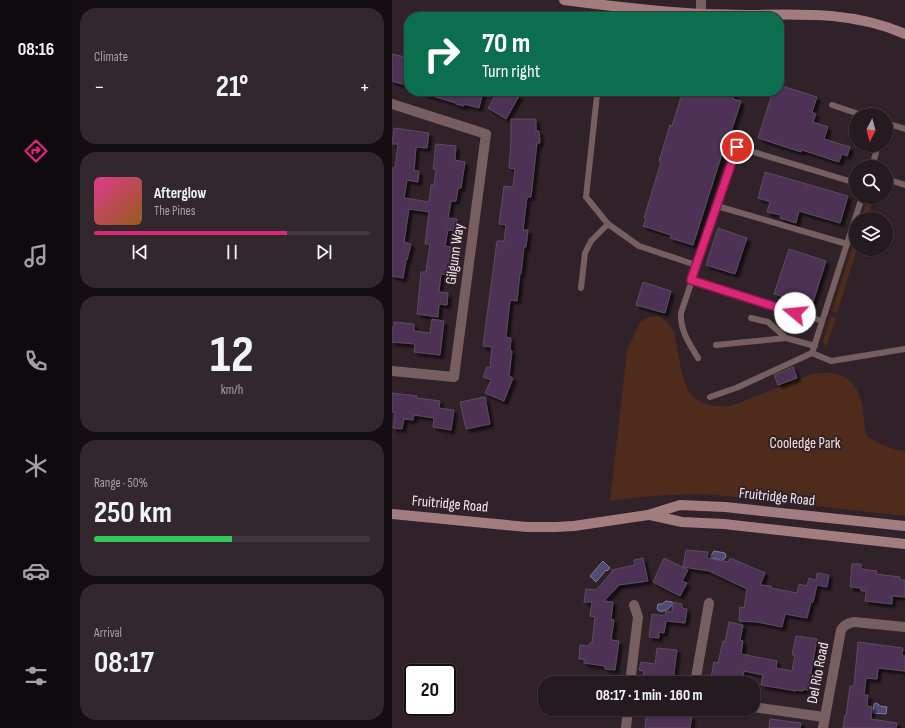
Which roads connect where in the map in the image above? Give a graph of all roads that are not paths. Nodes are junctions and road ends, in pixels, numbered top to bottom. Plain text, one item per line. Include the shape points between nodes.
1 (564, 0) edge
2 (702, 0) edge
3 (622, 7) junction
4 (618, 12) edge
5 (624, 12) edge
6 (678, 12) edge
7 (701, 12) edge
8 (784, 15) edge
9 (905, 34) edge
10 (597, 96) edge
11 (392, 104) edge
12 (832, 105) dead end
13 (849, 111) edge
14 (893, 125) edge
15 (905, 129) edge
16 (849, 181) edge
17 (893, 181) edge
18 (905, 185) edge
19 (860, 204) edge
20 (717, 206) junction
21 (608, 224) junction
22 (847, 244) junction
23 (696, 266) junction
24 (691, 280) junction
25 (581, 288) dead end
26 (751, 318) dead end
27 (822, 321) junction
28 (786, 338) junction
29 (716, 345) dead end
30 (815, 346) junction
31 (905, 349) edge
32 (812, 354) junction
33 (698, 358) dead end
34 (392, 371) edge
35 (710, 397) dead end
36 (392, 514) edge
37 (648, 515) junction
38 (905, 526) edge
39 (905, 544) edge
40 (709, 604) dead end
41 (634, 605) dead end
42 (905, 628) edge
43 (631, 676) edge
44 (696, 676) edge
45 (760, 708) edge
46 (627, 716) edge
47 (824, 717) junction
48 (626, 728) edge
49 (822, 728) edge

1 - 3 main road
2 - 7 street
3 - 4 lane
3 - 5 lane
3 - 6 main road
8 - 9 main road via 850,17 874,22
10 - 21 lane via 586,197
11 - 34 street, Gilgunn Way via 486,134 454,377
12 - 13 lane
14 - 15 lane
16 - 20 lane via 737,147
17 - 18 lane
19 - 22 lane
20 - 22 lane
20 - 23 lane
21 - 23 lane via 639,246
21 - 25 lane via 591,241 585,253
22 - 27 lane
23 - 24 lane
24 - 27 lane
24 - 33 lane via 680,321 683,332
26 - 28 lane via 768,322
27 - 30 lane
28 - 29 lane
28 - 30 lane
30 - 32 lane
31 - 32 lane via 831,361
32 - 35 lane
36 - 37 main road, Fruitridge Road via 527,527 574,526
37 - 38 main road, Fruitridge Road via 680,505 725,507
37 - 39 main road, Fruitridge Road via 682,522 724,524
40 - 44 street
41 - 43 street via 638,617
42 - 47 street, Del Rio Road via 859,622 845,625 841,630
45 - 47 street
46 - 48 street
47 - 49 street, Del Rio Road

